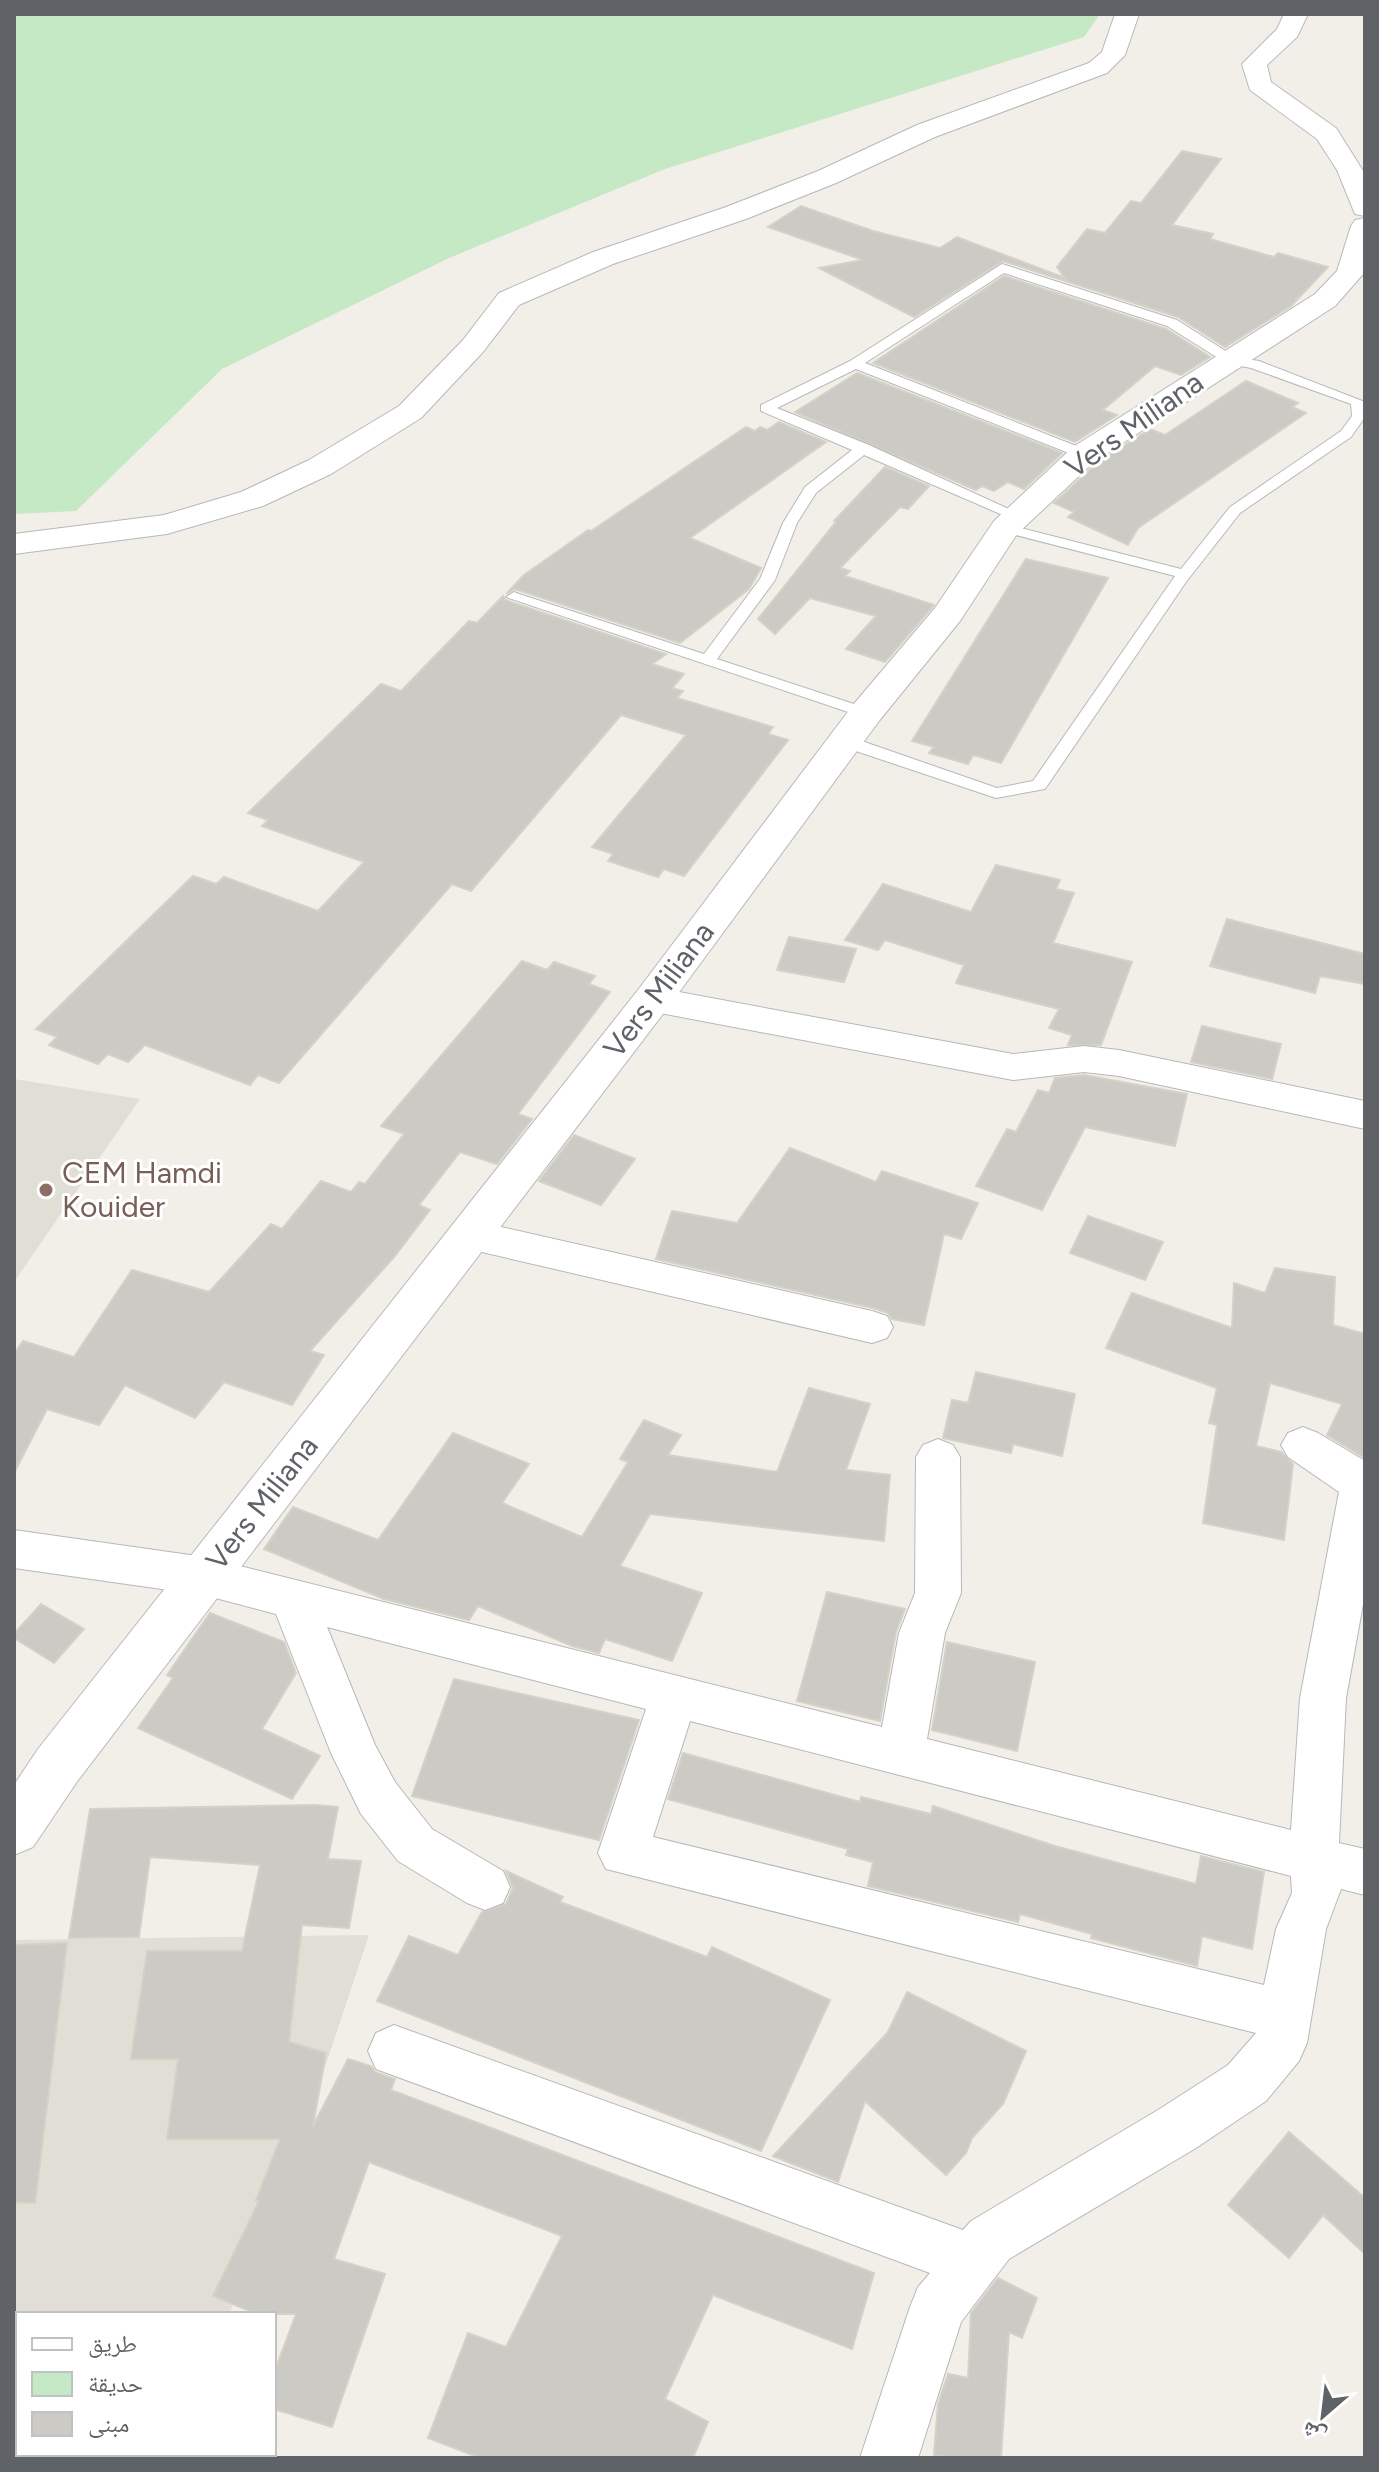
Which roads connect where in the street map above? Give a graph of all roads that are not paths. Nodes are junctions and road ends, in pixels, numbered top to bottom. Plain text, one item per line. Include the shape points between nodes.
1 (1127, 14) edge
2 (1296, 14) edge
3 (1365, 208) edge
4 (1365, 226) edge
5 (1231, 360) junction
6 (855, 364) junction
7 (864, 448) junction
8 (1084, 454) junction
9 (1011, 522) junction
10 (14, 544) edge
11 (1185, 574) junction
12 (514, 597) dead end
13 (707, 661) junction
14 (856, 728) junction
15 (652, 1000) junction
16 (1365, 1115) edge
17 (470, 1235) junction
18 (872, 1327) dead end
19 (1303, 1445) dead end
20 (938, 1457) dead end
21 (14, 1549) edge
22 (204, 1576) junction
23 (293, 1599) junction
24 (674, 1696) junction
25 (901, 1753) junction
26 (14, 1830) edge
27 (1314, 1858) junction
28 (1365, 1872) edge
29 (485, 1887) dead end
30 (1284, 2015) junction
31 (394, 2051) dead end
32 (973, 2261) junction
33 (889, 2458) edge

1 - 10 main road via 1113,55 1098,68 926,131 827,177 603,258 509,299 410,412 320,467 252,499 167,524
2 - 3 main road via 1288,32 1254,64 1259,85 1327,134 1350,170
4 - 5 main road, Vers Miliana via 1350,273 1325,300
5 - 6 lane via 1172,323 1002,268
5 - 8 main road, Vers Miliana
5 - 11 lane via 1358,402 1359,416 1346,434 1235,510
6 - 7 lane via 766,408
6 - 8 lane
7 - 9 lane
7 - 13 lane via 810,490 767,580
8 - 9 main road, Vers Miliana
9 - 11 lane
9 - 14 main road, Vers Miliana via 948,614
11 - 14 lane via 1039,785 996,793
12 - 13 lane
13 - 14 lane
14 - 15 main road, Vers Miliana
15 - 16 street via 1013,1067 1084,1059 1119,1063
15 - 17 main road, Vers Miliana
17 - 18 street
17 - 22 main road, Vers Miliana
19 - 27 street via 1352,1475 1361,1491 1323,1698
20 - 25 street via 938,1593 922,1633
21 - 22 street
22 - 23 street
22 - 26 main road, Vers Miliana
23 - 24 street
23 - 29 street via 378,1798 415,1845
24 - 25 street
24 - 30 street via 623,1853
25 - 27 street
27 - 28 street
27 - 30 street via 1317,1893 1301,1929
30 - 32 street via 1281,2043 1247,2083 990,2240
31 - 32 street
32 - 33 street via 938,2307

